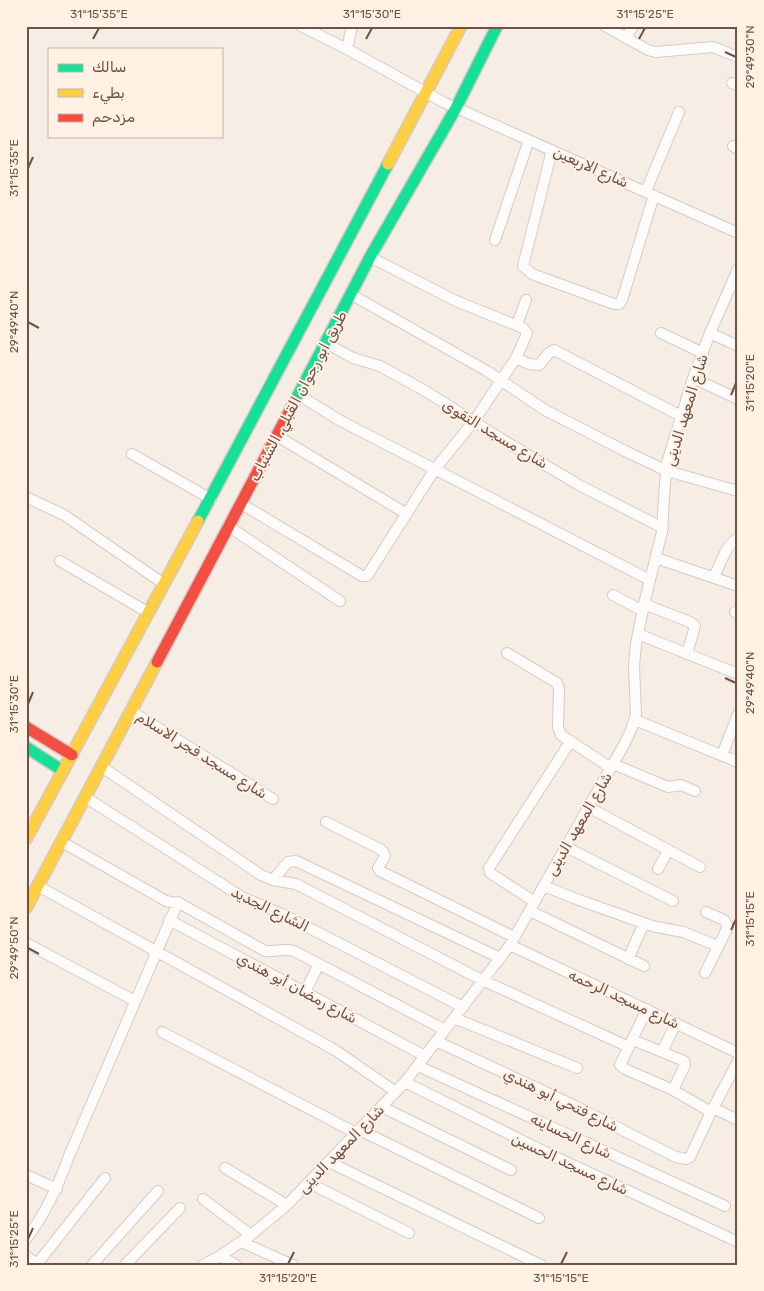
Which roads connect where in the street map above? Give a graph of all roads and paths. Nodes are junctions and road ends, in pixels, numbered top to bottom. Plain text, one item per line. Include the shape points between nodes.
1 (302, 26) edge
2 (352, 26) edge
3 (462, 26) edge
4 (497, 26) edge
5 (605, 26) edge
6 (633, 26) edge
7 (626, 38) junction
8 (347, 49) junction
9 (738, 57) edge
10 (430, 95) junction
11 (456, 108) junction
12 (679, 112) dead end
13 (528, 140) junction
14 (552, 150) junction
15 (650, 193) junction
16 (738, 234) edge
17 (495, 240) dead end
18 (370, 257) junction
19 (738, 269) edge
20 (735, 282) edge
21 (352, 294) junction
22 (526, 300) dead end
23 (517, 326) junction
24 (661, 333) dead end
25 (710, 333) junction
26 (326, 343) junction
27 (738, 346) edge
28 (703, 353) junction
29 (516, 358) junction
30 (693, 378) junction
31 (500, 380) junction
32 (299, 395) junction
33 (738, 398) edge
34 (681, 416) junction
35 (474, 421) junction
36 (277, 436) junction
37 (132, 454) dead end
38 (435, 469) junction
39 (667, 470) junction
40 (738, 491) edge
41 (26, 497) edge
42 (211, 498) junction
43 (240, 503) junction
44 (407, 514) junction
45 (228, 526) junction
46 (663, 528) junction
47 (738, 538) edge
48 (656, 558) junction
49 (60, 560) dead end
50 (714, 577) junction
51 (650, 580) junction
52 (164, 584) junction
53 (738, 586) edge
54 (612, 595) dead end
55 (340, 601) dead end
56 (643, 607) junction
57 (149, 613) junction
58 (638, 634) junction
59 (507, 653) dead end
60 (687, 654) junction
61 (738, 674) edge
62 (132, 710) junction
63 (738, 714) edge
64 (634, 720) junction
65 (26, 727) edge
66 (570, 742) junction
67 (26, 747) edge
68 (72, 755) junction
69 (722, 755) junction
70 (738, 762) edge
71 (612, 766) junction
72 (102, 767) junction
73 (63, 771) junction
74 (696, 790) dead end
75 (85, 797) junction
76 (273, 800) dead end
77 (588, 808) junction
78 (326, 822) dead end
79 (26, 838) edge
80 (62, 842) junction
81 (566, 846) junction
82 (668, 851) junction
83 (700, 867) dead end
84 (658, 869) dead end
85 (273, 880) junction
86 (38, 886) junction
87 (544, 886) junction
88 (178, 902) junction
89 (672, 902) dead end
90 (532, 906) junction
91 (26, 908) edge
92 (706, 912) dead end
93 (169, 920) junction
94 (644, 923) junction
95 (512, 941) junction
96 (26, 943) edge
97 (718, 946) junction
98 (156, 951) junction
99 (500, 958) junction
100 (628, 959) junction
101 (319, 964) junction
102 (644, 966) dead end
103 (705, 973) dead end
104 (482, 980) junction
105 (305, 992) junction
106 (135, 1001) junction
107 (462, 1006) junction
108 (647, 1009) junction
109 (454, 1018) junction
110 (676, 1023) junction
111 (445, 1030) junction
112 (162, 1032) dead end
113 (436, 1042) junction
114 (631, 1044) junction
115 (662, 1052) junction
116 (738, 1052) edge
117 (425, 1056) junction
118 (738, 1061) edge
119 (418, 1066) junction
120 (577, 1068) dead end
121 (405, 1082) junction
122 (673, 1090) junction
123 (396, 1092) junction
124 (382, 1107) junction
125 (712, 1110) junction
126 (738, 1120) edge
127 (358, 1132) junction
128 (329, 1162) junction
129 (225, 1168) dead end
130 (511, 1170) dead end
131 (26, 1174) edge
132 (105, 1178) dead end
133 (309, 1183) junction
134 (57, 1189) junction
135 (158, 1191) dead end
136 (203, 1199) dead end
137 (287, 1205) junction
138 (724, 1206) dead end
139 (180, 1208) dead end
140 (539, 1218) dead end
141 (410, 1233) dead end
142 (251, 1235) junction
143 (26, 1239) edge
144 (241, 1242) junction
145 (738, 1242) edge
146 (220, 1256) junction
147 (32, 1262) edge
148 (92, 1265) edge
149 (126, 1265) edge
150 (203, 1265) edge
151 (236, 1265) edge
152 (293, 1265) edge
153 (541, 1265) edge

1 - 8 street, شارع الاربعين
2 - 8 street
3 - 10 street, طريق ابو رجوان القبلي, الشنباب
4 - 11 street, طريق ابو رجوان القبلي, الشنباب
5 - 7 street
6 - 7 street
7 - 9 street via 656,52 713,47
8 - 10 street, شارع الاربعين
10 - 11 street, شارع الاربعين
10 - 42 street, طريق ابو رجوان القبلي, الشنباب
11 - 13 street, شارع الاربعين
11 - 18 street, طريق ابو رجوان القبلي, الشنباب
12 - 15 street
13 - 14 street, شارع الاربعين
13 - 17 street
14 - 15 street, شارع الاربعين
14 - 15 street via 523,266 532,274 619,304
15 - 16 street, شارع الاربعين
18 - 21 street, طريق ابو رجوان القبلي, الشنباب
18 - 23 street via 456,301
19 - 20 street, شارع المعهد الدينى
20 - 25 street, شارع المعهد الدينى
21 - 26 street, طريق ابو رجوان القبلي, الشنباب
21 - 31 street
22 - 23 street
23 - 29 street via 527,333
24 - 28 street
25 - 27 street
25 - 28 street, شارع المعهد الدينى
26 - 32 street, طريق ابو رجوان القبلي, الشنباب
26 - 35 street, شارع مسجد التقوى via 353,358 380,366
28 - 30 street, شارع المعهد الدينى
29 - 31 street
29 - 34 street via 538,365 554,350
30 - 33 street
30 - 34 street, شارع المعهد الدينى
31 - 35 street
31 - 39 street via 546,410
32 - 36 street, طريق ابو رجوان القبلي, الشنباب
32 - 38 street via 339,420
34 - 39 street, شارع المعهد الدينى
35 - 38 street
35 - 46 street, شارع مسجد التقوى via 579,484
36 - 43 street, طريق ابو رجوان القبلي, الشنباب
36 - 44 street
37 - 42 street
38 - 44 street
38 - 51 street
39 - 40 street
39 - 46 street, شارع المعهد الدينى
41 - 52 street via 64,515
42 - 52 street, طريق ابو رجوان القبلي, الشنباب
43 - 44 street via 362,576 367,576 372,570
43 - 45 street, طريق ابو رجوان القبلي, الشنباب
45 - 55 street
45 - 62 street, طريق ابو رجوان القبلي, الشنباب
46 - 48 street, شارع المعهد الدينى
47 - 50 street via 729,546
48 - 50 street
48 - 51 street, شارع المعهد الدينى
49 - 57 street
50 - 53 street
51 - 56 street, شارع المعهد الدينى
52 - 57 street, طريق ابو رجوان القبلي, الشنباب
54 - 56 street
56 - 58 street, شارع المعهد الدينى
56 - 60 street via 696,626
57 - 68 street, طريق ابو رجوان القبلي, الشنباب
58 - 60 street
58 - 64 street, شارع المعهد الدينى
59 - 66 street via 558,683 558,727
60 - 61 street
62 - 72 street, طريق ابو رجوان القبلي, الشنباب
62 - 76 street, شارع مسجد فجر الاسلام
63 - 69 street
64 - 69 street
64 - 71 street, شارع المعهد الدينى
65 - 68 street
66 - 71 street
66 - 90 street via 490,864 490,873
67 - 73 street
68 - 73 street, طريق ابو رجوان القبلي, الشنباب
69 - 70 street
71 - 74 street via 668,787 681,785
71 - 77 street, شارع المعهد الدينى
72 - 75 street, طريق ابو رجوان القبلي, الشنباب
72 - 85 street
73 - 79 street, طريق ابو رجوان القبلي, الشنباب
75 - 80 street, طريق ابو رجوان القبلي, الشنباب
75 - 107 street, الشارع الجديد via 242,897 282,914
77 - 81 street, شارع المعهد الدينى
77 - 82 street
78 - 95 street, شارع مسجد الرحمه via 382,850 384,856 378,866 380,871
80 - 86 street, طريق ابو رجوان القبلي, الشنباب
80 - 88 street via 166,901
81 - 87 street, شارع المعهد الدينى
81 - 89 street
82 - 83 street
82 - 84 street
85 - 99 street via 288,862 296,861
85 - 104 street via 296,884
86 - 91 street, طريق ابو رجوان القبلي, الشنباب
86 - 98 street
87 - 90 street, شارع المعهد الدينى
87 - 94 street
88 - 93 street
88 - 101 street via 265,951 288,949
90 - 95 street, شارع المعهد الدينى
90 - 100 street
92 - 97 street via 727,923
93 - 98 street
93 - 105 street, شارع رمضان أبو هندي
94 - 97 street via 683,932
94 - 100 street
95 - 99 street, شارع المعهد الدينى
95 - 108 street, شارع مسجد الرحمه
96 - 106 street
97 - 103 street
98 - 106 street
98 - 123 street via 335,1050
99 - 104 street, شارع المعهد الدينى
100 - 102 street
101 - 105 street
101 - 111 street
104 - 107 street, شارع المعهد الدينى
104 - 114 street
105 - 117 street, شارع رمضان أبو هندي
106 - 134 street
107 - 109 street, شارع المعهد الدينى
108 - 110 street, شارع مسجد الرحمه
108 - 114 street
109 - 111 street, شارع المعهد الدينى
109 - 120 street
110 - 115 street
110 - 116 street, شارع مسجد الرحمه
111 - 113 street, شارع المعهد الدينى
112 - 127 street
113 - 117 street, شارع المعهد الدينى
113 - 125 street, شارع فتحي أبو هندي via 676,1157 686,1159 694,1153
114 - 115 street
114 - 122 street via 621,1067
115 - 122 street via 686,1065
117 - 119 street, شارع المعهد الدينى
118 - 125 street
119 - 121 street, شارع المعهد الدينى
119 - 138 street, شارع الحساينه
121 - 123 street, شارع المعهد الدينى
121 - 145 street, شارع مسجد الحسين via 524,1142
122 - 125 street
123 - 124 street, شارع المعهد الدينى
124 - 127 street, شارع المعهد الدينى
124 - 130 street
125 - 126 street
127 - 128 street, شارع المعهد الدينى
127 - 140 street
128 - 133 street, شارع المعهد الدينى
128 - 153 street
129 - 137 street
131 - 134 street
132 - 147 street
133 - 137 street, شارع المعهد الدينى
133 - 141 street
134 - 143 street
135 - 148 street
136 - 142 street
137 - 142 street, شارع المعهد الدينى
139 - 149 street
142 - 144 street, شارع المعهد الدينى
144 - 146 street, شارع المعهد الدينى
144 - 152 street
146 - 150 street, شارع المعهد الدينى
146 - 151 street

